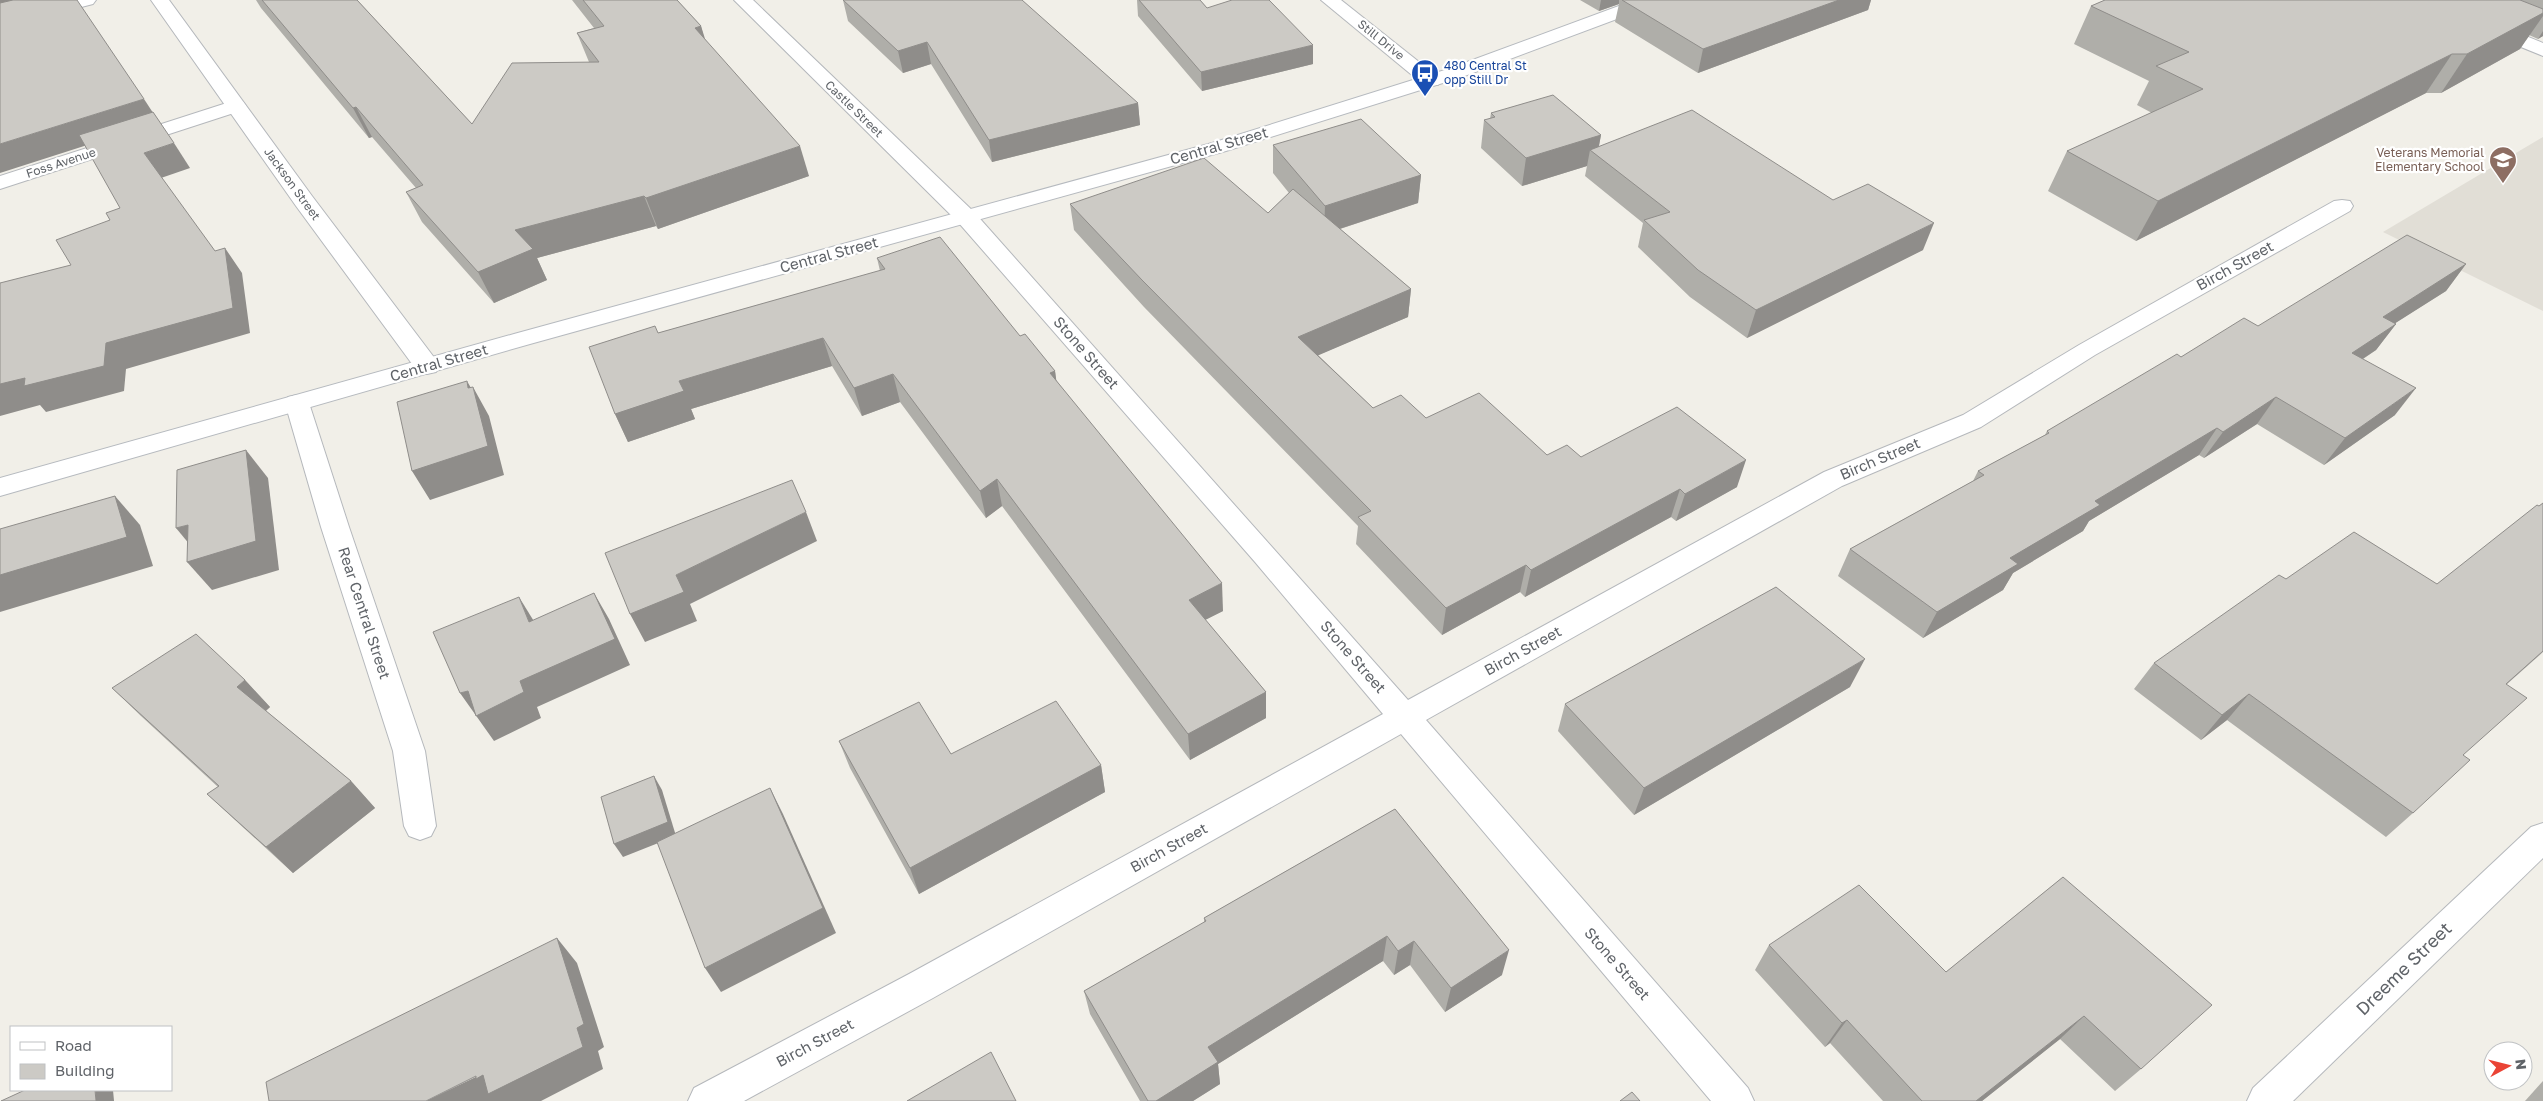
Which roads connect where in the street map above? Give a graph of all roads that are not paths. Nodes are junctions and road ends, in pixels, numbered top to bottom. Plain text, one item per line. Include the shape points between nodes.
1 (87, 0) edge
2 (160, 0) edge
3 (743, 0) edge
4 (1330, 0) edge
5 (1651, 0) edge
6 (2421, 0) edge
7 (0, 23) edge
8 (2543, 50) edge
9 (1431, 81) junction
10 (236, 106) junction
11 (0, 183) edge
12 (2342, 206) dead end
13 (966, 217) junction
14 (427, 366) junction
15 (297, 403) junction
16 (0, 487) edge
17 (1405, 717) junction
18 (420, 826) dead end
19 (2543, 838) edge
20 (707, 1101) edge
21 (1735, 1101) edge
22 (2266, 1101) edge

1 - 7 street
2 - 10 street, Jackson Street
3 - 13 street, Castle Street
4 - 9 street, Still Drive
5 - 9 street, Central Street
6 - 8 street
9 - 13 street, Central Street via 1219,148
10 - 11 street, Foss Avenue
10 - 14 street, Jackson Street
12 - 17 street, Birch Street via 2087,350 1972,421 1833,479
13 - 14 street, Central Street
13 - 17 street, Stone Street
14 - 15 street, Central Street
15 - 16 street, Central Street
15 - 18 street, Rear Central Street via 409,751
17 - 20 street, Birch Street
17 - 21 street, Stone Street
19 - 22 street, Dreeme Street

